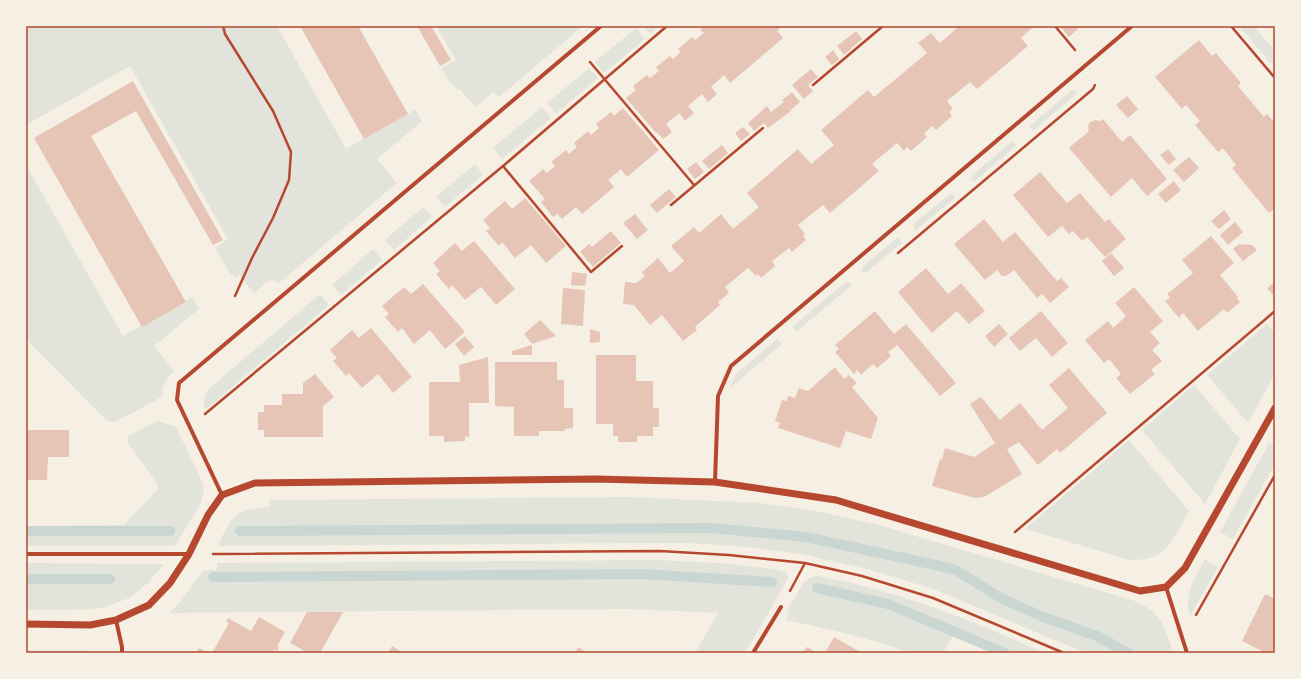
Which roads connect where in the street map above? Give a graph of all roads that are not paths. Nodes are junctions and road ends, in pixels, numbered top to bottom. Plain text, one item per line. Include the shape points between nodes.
1 (601, 26) edge
2 (1132, 26) edge
3 (1275, 408) edge
4 (715, 482) junction
5 (222, 495) junction
6 (26, 554) edge
7 (189, 554) junction
8 (1166, 588) junction
9 (781, 607) road end
10 (116, 620) junction
11 (26, 624) edge
12 (122, 653) edge
13 (753, 653) edge
14 (1187, 653) edge

1 - 5 street via 179,383 177,400
2 - 4 street via 730,366 718,396
3 - 8 street via 1185,568
4 - 5 street via 595,479 255,483
4 - 8 street via 836,500 1140,590
5 - 7 street via 208,515
6 - 7 street
7 - 10 street via 170,583 149,605
8 - 14 street
9 - 13 street
10 - 11 street via 90,625
10 - 12 street

